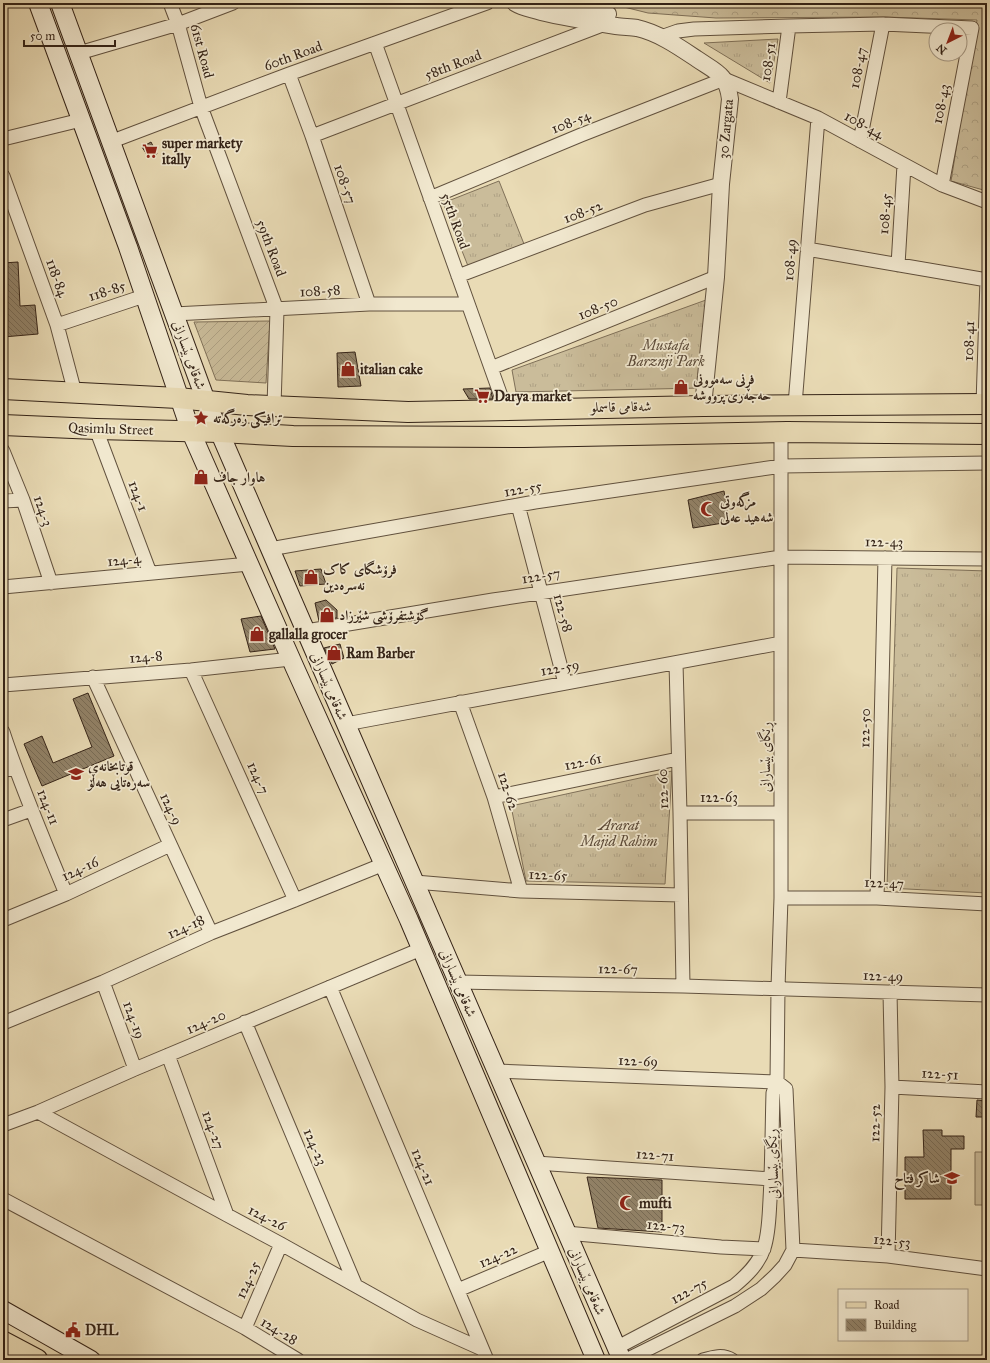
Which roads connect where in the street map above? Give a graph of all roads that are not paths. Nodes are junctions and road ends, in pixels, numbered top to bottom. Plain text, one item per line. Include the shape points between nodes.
1 (38, 3) edge
2 (60, 3) edge
3 (170, 3) edge
4 (233, 3) edge
5 (487, 3) edge
6 (515, 3) edge
7 (557, 3) edge
8 (178, 24) junction
9 (605, 24) junction
10 (883, 24) junction
11 (789, 26) junction
12 (637, 28) junction
13 (661, 37) junction
14 (375, 44) junction
15 (79, 53) junction
16 (289, 74) junction
17 (724, 79) junction
18 (779, 102) junction
19 (396, 104) junction
20 (201, 108) junction
21 (818, 118) junction
22 (81, 120) junction
23 (312, 136) junction
24 (3, 139) edge
25 (860, 141) junction
26 (110, 142) junction
27 (904, 165) junction
28 (3, 176) edge
29 (721, 184) junction
30 (942, 185) junction
31 (430, 198) junction
32 (987, 202) edge
33 (147, 240) junction
34 (128, 247) junction
35 (807, 249) junction
36 (898, 265) junction
37 (458, 276) junction
38 (716, 277) junction
39 (987, 280) edge
40 (144, 296) junction
41 (369, 304) junction
42 (468, 304) junction
43 (277, 310) junction
44 (174, 314) junction
45 (57, 324) junction
46 (491, 368) junction
47 (3, 389) edge
48 (75, 393) junction
49 (178, 398) junction
50 (206, 401) junction
51 (985, 404) edge
52 (795, 405) junction
53 (274, 406) junction
54 (703, 406) junction
55 (506, 410) junction
56 (3, 425) edge
57 (96, 429) junction
58 (191, 432) junction
59 (220, 432) junction
60 (781, 432) junction
61 (987, 434) edge
62 (3, 451) edge
63 (987, 463) edge
64 (782, 466) junction
65 (23, 500) junction
66 (3, 501) edge
67 (518, 506) junction
68 (270, 549) junction
69 (781, 557) junction
70 (885, 558) junction
71 (987, 559) edge
72 (249, 564) junction
73 (150, 573) junction
74 (51, 583) junction
75 (3, 587) edge
76 (541, 593) junction
77 (306, 631) junction
78 (781, 643) junction
79 (291, 659) junction
80 (676, 663) junction
81 (191, 670) junction
82 (93, 677) junction
83 (564, 683) junction
84 (3, 685) edge
85 (460, 702) junction
86 (346, 724) junction
87 (3, 732) edge
88 (678, 759) junction
89 (9, 770) edge
90 (494, 797) junction
91 (31, 810) junction
92 (680, 813) junction
93 (781, 813) junction
94 (3, 820) edge
95 (170, 845) junction
96 (384, 864) junction
97 (415, 882) junction
98 (521, 891) junction
99 (66, 894) junction
100 (681, 895) junction
101 (781, 898) junction
102 (877, 898) junction
103 (296, 900) junction
104 (987, 904) edge
105 (428, 913) junction
106 (3, 920) edge
107 (409, 920) junction
108 (211, 933) junction
109 (422, 950) junction
110 (103, 982) junction
111 (458, 982) junction
112 (683, 986) junction
113 (330, 987) junction
114 (778, 988) junction
115 (890, 992) junction
116 (987, 995) edge
117 (245, 1022) junction
118 (3, 1023) edge
119 (168, 1056) junction
120 (135, 1069) junction
121 (497, 1071) junction
122 (777, 1082) junction
123 (892, 1087) junction
124 (987, 1092) edge
125 (38, 1112) junction
126 (3, 1126) edge
127 (536, 1164) junction
128 (771, 1179) junction
129 (3, 1199) edge
130 (227, 1215) junction
131 (566, 1233) junction
132 (281, 1244) junction
133 (764, 1249) junction
134 (793, 1250) junction
135 (550, 1251) junction
136 (888, 1256) junction
137 (987, 1269) edge
138 (355, 1284) junction
139 (458, 1290) junction
140 (3, 1310) edge
141 (244, 1328) junction
142 (3, 1342) edge
143 (484, 1355) edge
144 (621, 1356) edge
145 (294, 1359) edge
146 (37, 1360) edge
147 (91, 1360) edge
148 (596, 1360) edge
149 (703, 1360) edge
150 (732, 1360) edge

1 - 22 main road, شەقامی بێسارانی
2 - 15 main road, شەقامی بێسارانی
3 - 8 street, 61st Road
4 - 8 street
5 - 14 street, 60th Road
6 - 9 street, 30 Zargata via 546,13
7 - 12 street via 609,15
8 - 15 street
8 - 20 street, 61st Road
9 - 12 street, 30 Zargata
9 - 19 street, 58th Road
10 - 11 street
10 - 25 street, 108-47
10 - 30 street, 108-43 via 972,28
11 - 13 street via 678,31
11 - 18 street, 108-51
12 - 13 street, 30 Zargata
13 - 17 street, 30 Zargata
14 - 16 street, 60th Road
14 - 19 street, 55th Road
15 - 26 main road, شەقامی بێسارانی
16 - 20 street, 60th Road
16 - 23 street, 108-57
17 - 18 street, 108-44
17 - 29 street, 30 Zargata via 729,88 730,99
17 - 31 street, 108-54
18 - 21 street, 108-44
19 - 23 street, 58th Road
19 - 31 street, 55th Road
20 - 26 street, 60th Road
20 - 43 street, 59th Road
21 - 25 street, 108-44
21 - 35 street, 108-49
22 - 24 street
22 - 34 main road, شەقامی بێسارانی
23 - 41 street, 108-57
25 - 27 street, 108-44
26 - 33 main road, شەقامی بێسارانی
27 - 30 street, 108-44
27 - 36 street, 108-45
28 - 45 street, 118-84
29 - 37 street, 108-52 via 645,205
29 - 38 street, 30 Zargata
30 - 32 street, 108-44
31 - 37 street, 55th Road
33 - 34 main road
33 - 44 main road, شەقامی بێسارانی
34 - 40 main road, شەقامی بێسارانی
35 - 36 street
35 - 52 street, 108-49
36 - 39 street
37 - 42 street, 55th Road
38 - 46 street, 108-50
38 - 54 street, 30 Zargata
39 - 51 street, 108-41
40 - 45 street, 118-85
40 - 49 main road, شەقامی بێسارانی
41 - 42 street, 108-58
41 - 43 street, 108-58
42 - 46 street, 55th Road
43 - 44 street, 108-58
43 - 53 street, 59th Road
44 - 50 main road, شەقامی بێسارانی
45 - 48 street, 118-84
46 - 55 street, 55th Road
47 - 48 main road
48 - 49 main road
49 - 50 main road
49 - 58 main road, شەقامی بێسارانی
50 - 53 main road, شەقامی قاسملو
50 - 59 main road, شەقامی بێسارانی
51 - 52 main road, شەقامی قاسملو
52 - 54 main road, شەقامی قاسملو
53 - 55 main road, شەقامی قاسملو via 408,412
54 - 55 main road, شەقامی قاسملو
56 - 57 main road, Qasimlu Street
57 - 58 main road, Qasimlu Street
57 - 73 street, 124-1
58 - 59 main road, Qasimlu Street
58 - 72 main road, شەقامی بێسارانی
59 - 60 main road, شەقامی قاسملو via 293,436 516,437
59 - 68 main road, شەقامی بێسارانی
60 - 61 main road, شەقامی قاسملو
60 - 64 street, ڕێگای بێسارانی
62 - 65 street, 124-3
63 - 64 street, 122-55
64 - 67 street, 122-55
64 - 69 street, ڕێگای بێسارانی
65 - 66 street
65 - 74 street, 124-3
67 - 68 street, 122-55
67 - 76 street, 122-58
68 - 77 main road, شەقامی بێسارانی
69 - 70 street, 122-43
69 - 76 street, 122-57
69 - 78 street, ڕێگای بێسارانی
70 - 71 street, 122-43
70 - 102 street, 122-50
72 - 73 street, 124-4
72 - 79 main road, شەقامی بێسارانی
73 - 74 street, 124-4
74 - 75 street, 124-4
76 - 77 street, 122-57
76 - 83 street, 122-58
77 - 86 main road, شەقامی بێسارانی
78 - 80 street, 122-59
78 - 93 street, ڕێگای بێسارانی
79 - 81 street, 124-8
79 - 96 main road, شەقامی بێسارانی
80 - 83 street, 122-59
80 - 88 street, 122-60
81 - 82 street, 124-8
81 - 103 street, 124-7
82 - 84 street, 124-8
82 - 95 street, 124-9
83 - 85 street, 122-59
85 - 86 street, 122-59
85 - 90 street, 122-62
86 - 97 main road, شەقامی بێسارانی
87 - 89 street, 124-11
88 - 90 street, 122-61
88 - 92 street, 122-60
89 - 91 street, 124-11
90 - 98 street, 122-62
91 - 94 street
91 - 99 street, 124-11
92 - 93 street, 122-63
92 - 100 street, 122-60
93 - 101 street, ڕێگای بێسارانی
95 - 99 street, 124-16
95 - 108 street, 124-9
96 - 103 street, 124-18
96 - 107 main road, شەقامی بێسارانی
97 - 98 street, 122-65
97 - 105 main road, شەقامی بێسارانی
98 - 100 street, 122-65
99 - 106 street, 124-16
100 - 112 street, 122-60
101 - 102 street, 122-47
101 - 114 street, ڕێگای بێسارانی
102 - 104 street, 122-47
103 - 108 street, 124-18
105 - 107 main road
105 - 111 main road, شەقامی بێسارانی
107 - 109 main road, شەقامی بێسارانی
108 - 110 street, 124-18
109 - 113 street, 124-20
109 - 135 main road, شەقامی بێسارانی
110 - 118 street, 124-18
110 - 120 street, 124-19
111 - 112 street, 122-67
111 - 121 main road, شەقامی بێسارانی
112 - 114 street, 122-67
113 - 117 street, 124-20
113 - 139 street, 124-21
114 - 115 street, 122-49
114 - 122 street, ڕێگای بێسارانی
115 - 116 street, 122-49
115 - 123 street, 122-52
117 - 119 street, 124-20
117 - 138 street, 124-23
119 - 120 street, 124-20
119 - 130 street, 124-27
120 - 125 street, 124-20
121 - 122 street, 122-69
121 - 127 main road, شەقامی بێسارانی
122 - 128 street, ڕێگای بێسارانی via 773,1092
122 - 134 street, ڕێگای بێسارانی via 786,1089
123 - 124 street, 122-51
123 - 136 street, 122-52
125 - 126 street, 124-20
125 - 130 street, 124-26
127 - 128 street, 122-71
127 - 131 main road, شەقامی بێسارانی
128 - 133 street, ڕێگای بێسارانی
129 - 141 street, 124-28
130 - 132 street, 124-26
131 - 133 street, 122-73 via 720,1248
131 - 144 main road, شەقامی بێسارانی
132 - 138 street, 124-26
132 - 141 street, 124-25
133 - 144 street, 122-75 via 745,1278
134 - 136 street, 122-53
134 - 144 street via 775,1276 741,1302
135 - 139 street, 124-22
135 - 148 main road, شەقامی بێسارانی
136 - 137 street, 122-53
138 - 143 street, 124-26 via 416,1320
139 - 143 street, 124-21
140 - 147 main road
141 - 145 street, 124-28
142 - 146 highway
149 - 150 street via 716,1357 728,1357

